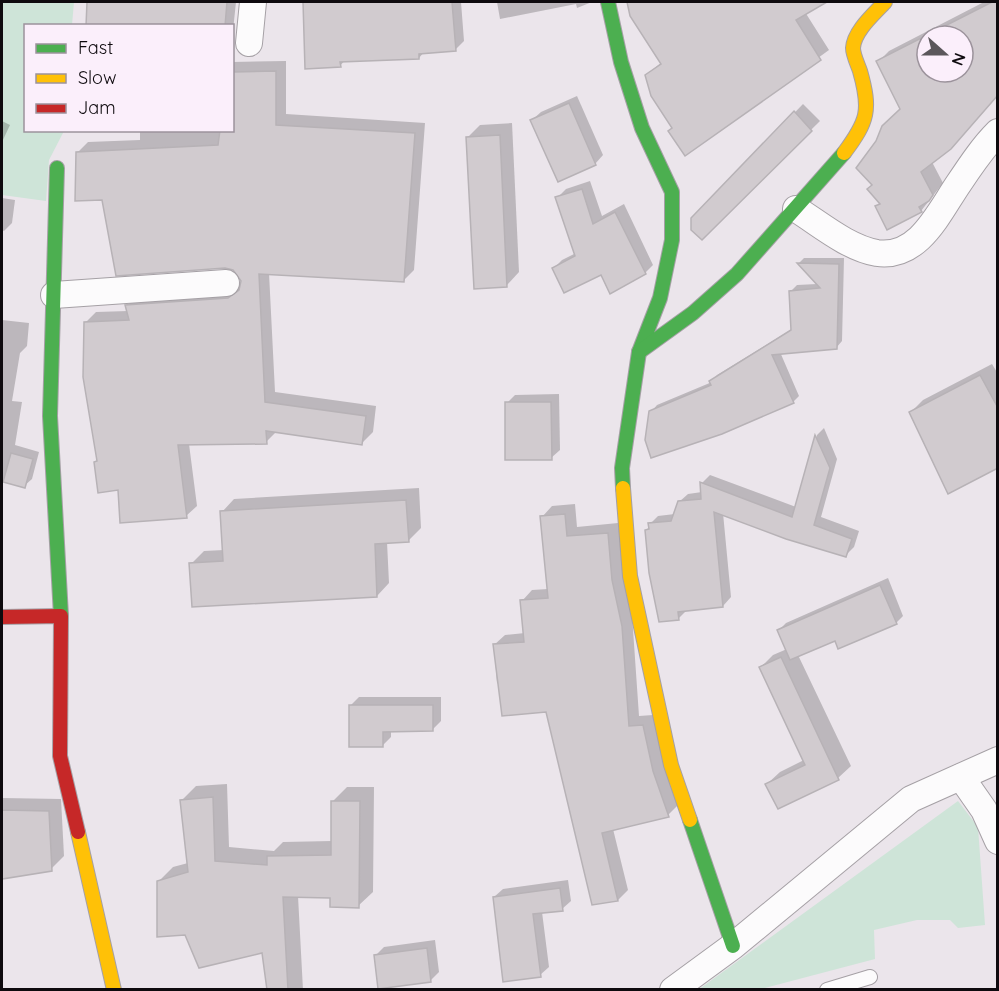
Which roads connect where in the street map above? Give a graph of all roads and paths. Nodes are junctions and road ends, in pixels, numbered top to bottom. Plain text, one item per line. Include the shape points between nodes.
1 (253, 2) edge
2 (608, 2) edge
3 (885, 2) edge
4 (249, 43) dead end
5 (998, 132) edge
6 (57, 168) dead end
7 (796, 209) junction
8 (226, 283) dead end
9 (54, 295) junction
10 (639, 352) junction
11 (61, 615) junction
12 (2, 616) edge
13 (998, 760) edge
14 (961, 777) junction
15 (998, 841) edge
16 (733, 946) junction
17 (870, 977) dead end
18 (114, 990) edge
19 (673, 990) edge
20 (827, 990) edge

1 - 4 street
2 - 10 street via 621,62 642,128 672,192 672,240 660,298
3 - 7 street via 861,29 854,48 867,97 861,130
5 - 7 street via 936,220 897,253 876,253 853,245
6 - 9 street
7 - 10 street via 736,274 693,313
8 - 9 street
9 - 11 street via 50,416
10 - 16 street via 622,468 630,576 671,765
11 - 12 street
11 - 18 street via 60,756
13 - 14 street
14 - 15 street via 984,810
14 - 16 street via 911,799
16 - 19 street
17 - 20 lane

